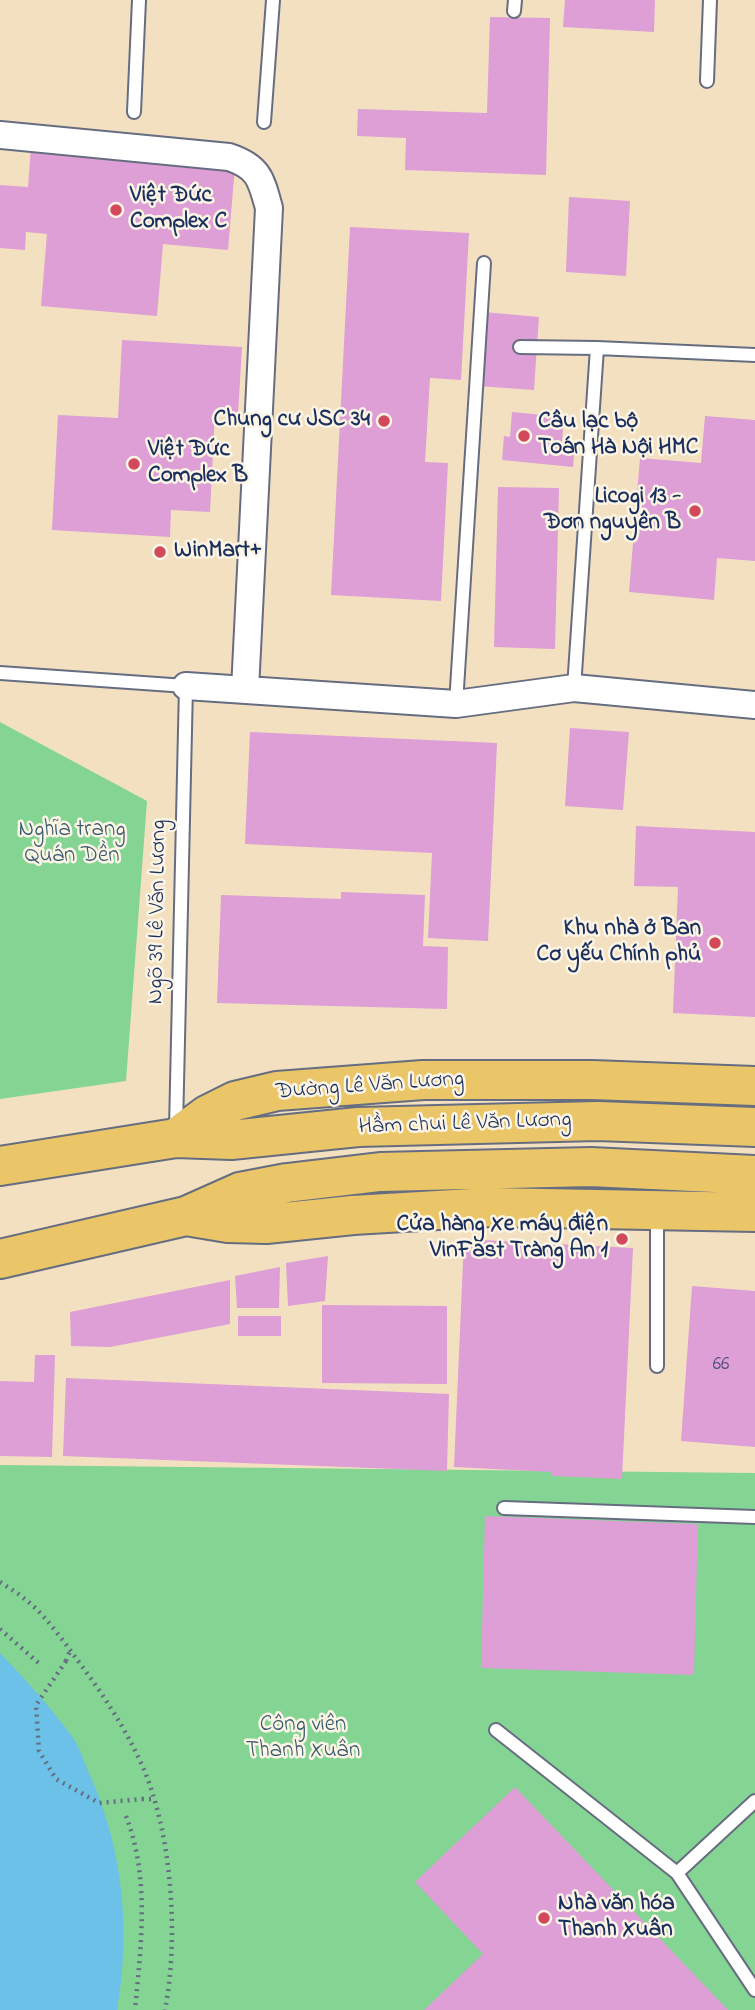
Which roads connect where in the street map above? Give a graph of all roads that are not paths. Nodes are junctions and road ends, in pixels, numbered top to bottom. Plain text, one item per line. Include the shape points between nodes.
1 (139, 0) edge
2 (273, 0) edge
3 (710, 0) edge
4 (707, 81) dead end
5 (134, 112) dead end
6 (264, 122) dead end
7 (0, 135) edge
8 (484, 263) dead end
9 (520, 347) dead end
10 (597, 348) junction
11 (755, 355) edge
12 (0, 673) edge
13 (186, 686) junction
14 (574, 688) junction
15 (245, 690) junction
16 (456, 704) junction
17 (755, 705) edge
18 (755, 1086) edge
19 (755, 1127) edge
20 (176, 1138) junction
21 (0, 1166) edge
22 (755, 1175) edge
23 (657, 1209) junction
24 (755, 1212) edge
25 (186, 1216) junction
26 (0, 1259) edge
27 (657, 1366) dead end
28 (504, 1508) dead end
29 (755, 1517) edge
30 (496, 1730) dead end
31 (755, 1801) edge
32 (677, 1873) junction
33 (755, 1990) edge

1 - 5 lane
2 - 6 lane
3 - 4 lane
7 - 15 street via 229,157 257,172 269,208
8 - 16 lane
9 - 10 lane
10 - 11 lane
10 - 14 lane
12 - 13 lane
13 - 15 street
13 - 20 lane, Ngõ 39 Lê Văn Lương
14 - 16 street
14 - 17 street
15 - 16 street
18 - 20 main road, Đường Lê Văn Lương via 423,1080 277,1091 235,1101
19 - 20 main road, Hầm chui Lê Văn Lương via 598,1121 358,1127 231,1140
20 - 21 main road, Đường Lê Văn Lương
22 - 25 main road, Hầm chui Lê Văn Lương via 591,1167 380,1172 240,1192
23 - 24 main road
23 - 25 main road via 489,1207 266,1224
23 - 27 lane
25 - 26 main road
28 - 29 lane
30 - 32 lane
31 - 32 lane
32 - 33 lane

